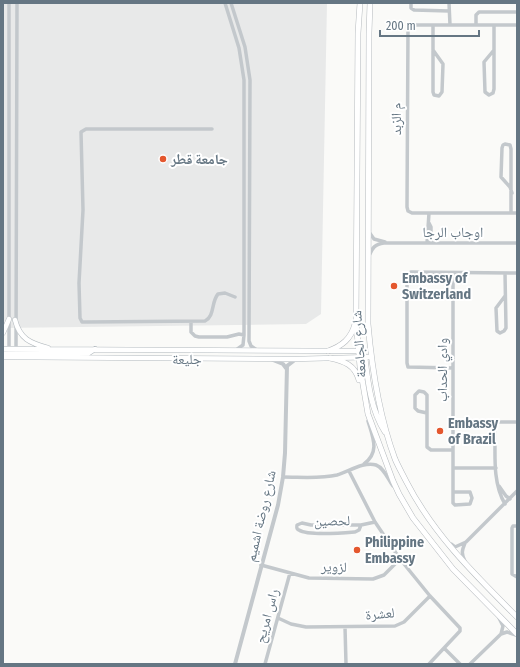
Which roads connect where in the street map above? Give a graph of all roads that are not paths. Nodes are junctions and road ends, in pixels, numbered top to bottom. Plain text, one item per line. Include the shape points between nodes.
1 (9, 3) edge
2 (16, 3) edge
3 (225, 3) edge
4 (231, 3) edge
5 (360, 3) edge
6 (370, 3) edge
7 (411, 3) edge
8 (449, 3) edge
9 (449, 10) junction
10 (517, 12) edge
11 (433, 25) junction
12 (450, 25) junction
13 (476, 25) junction
14 (494, 25) junction
15 (517, 25) edge
16 (9, 41) junction
17 (17, 41) junction
18 (434, 50) junction
19 (494, 50) junction
20 (9, 93) junction
21 (16, 94) junction
22 (212, 129) dead end
23 (512, 193) junction
24 (429, 213) junction
25 (511, 213) junction
26 (517, 213) edge
27 (368, 223) junction
28 (390, 242) junction
29 (429, 243) junction
30 (517, 243) edge
31 (368, 263) junction
32 (453, 273) junction
33 (505, 273) junction
34 (517, 273) edge
35 (505, 296) junction
36 (235, 297) dead end
37 (9, 319) junction
38 (356, 319) junction
39 (15, 320) junction
40 (191, 322) junction
41 (244, 329) junction
42 (250, 329) junction
43 (3, 333) edge
44 (244, 335) junction
45 (3, 349) edge
46 (53, 349) junction
47 (95, 349) junction
48 (234, 351) junction
49 (258, 351) junction
50 (328, 351) junction
51 (359, 351) junction
52 (9, 353) junction
53 (16, 353) junction
54 (3, 354) edge
55 (3, 357) edge
56 (368, 357) junction
57 (330, 358) junction
58 (359, 358) junction
59 (270, 359) junction
60 (296, 359) junction
61 (453, 368) junction
62 (287, 370) junction
63 (363, 389) junction
64 (427, 413) junction
65 (368, 414) junction
66 (453, 422) junction
67 (495, 422) junction
68 (517, 422) edge
69 (453, 450) junction
70 (363, 465) junction
71 (453, 468) junction
72 (496, 468) junction
73 (349, 471) junction
74 (283, 477) junction
75 (496, 482) junction
76 (397, 490) junction
77 (517, 491) edge
78 (453, 492) junction
79 (510, 499) junction
80 (505, 504) junction
81 (375, 522) junction
82 (361, 525) junction
83 (517, 526) edge
84 (440, 535) junction
85 (466, 542) junction
86 (400, 559) junction
87 (261, 565) junction
88 (470, 570) junction
89 (290, 573) junction
90 (517, 576) edge
91 (430, 596) junction
92 (494, 611) junction
93 (278, 618) junction
94 (517, 618) edge
95 (345, 627) junction
96 (501, 634) junction
97 (517, 635) edge
98 (444, 648) junction
99 (267, 660) junction
100 (235, 664) edge
101 (265, 664) edge
102 (269, 664) edge
103 (346, 664) edge
104 (429, 664) edge
105 (460, 664) edge
106 (470, 664) edge

1 - 16 street
2 - 17 street
3 - 41 street via 239,48 244,80
4 - 42 street via 245,47 250,80
5 - 38 main road, شارع الجامعة
6 - 27 main road, شارع الجامعة
7 - 9 street via 414,10
8 - 9 street
9 - 12 street
10 - 13 street via 479,12 476,15
11 - 12 street, م الزبد
11 - 18 street
11 - 24 street, م الزبد via 411,25 408,30 407,209 412,213
12 - 13 street, م الزبد
13 - 14 street, م الزبد
14 - 15 street, م الزبد
14 - 19 street
16 - 17 street via 14,38
16 - 20 street
17 - 21 street
18 - 18 street via 432,92 439,96 442,92 443,64
19 - 19 street via 494,89 489,95 484,92 484,62
20 - 21 street
20 - 37 street
21 - 39 street
22 - 40 street via 86,129 80,134 83,210 79,298 81,321
23 - 23 street via 511,149 510,145 506,144 502,148 501,176
23 - 25 street
24 - 25 street, م الزبد
24 - 29 street
25 - 26 street, م الزبد
27 - 28 street, اوجاب الرجا via 369,233 374,239
27 - 31 main road, شارع الجامعة
28 - 29 street, اوجاب الرجا
28 - 31 street, اوجاب الرجا via 375,246
29 - 30 street, اوجاب الرجا
31 - 56 main road, شارع الجامعة
32 - 33 street
32 - 61 street, وادي الحداب
32 - 61 street via 411,272 406,275 408,367
33 - 34 street
33 - 35 street
35 - 35 street via 496,308 496,328 500,333 506,328
36 - 40 street via 225,293 218,294 211,316 203,322
37 - 43 main road
37 - 52 street
38 - 50 main road via 349,339
38 - 51 main road, شارع الجامعة
39 - 46 main road via 24,338
39 - 53 street
40 - 44 street via 191,332 197,337
41 - 42 street
41 - 44 street
42 - 49 street via 250,345
44 - 48 street via 243,345
45 - 52 main road, جليعة
46 - 47 main road, جليعة
46 - 53 main road, جليعة
47 - 48 main road, جليعة
47 - 53 main road via 89,353
48 - 49 main road, جليعة
49 - 50 main road, جليعة
50 - 51 main road, جليعة
51 - 56 main road
51 - 58 main road, شارع الجامعة
52 - 53 main road
52 - 53 main road, جليعة
52 - 54 main road
52 - 55 main road, جليعة
53 - 59 main road, جليعة
56 - 58 main road, جليعة
56 - 84 main road, شارع الجامعة via 396,460 416,501
57 - 58 main road, جليعة
57 - 60 main road, جليعة
57 - 63 main road via 342,361 353,368
58 - 63 main road, شارع الجامعة
59 - 60 main road, جليعة
59 - 62 street via 283,364
60 - 62 street via 289,364
61 - 66 street, وادي الحداب
62 - 74 street, شارع روضة اشميم via 286,453
63 - 65 main road, شارع الجامعة
64 - 64 street via 418,412 415,408 415,395 419,391 427,396
64 - 69 street via 428,449
65 - 70 street via 374,452
65 - 76 main road, شارع الجامعة
66 - 67 street
66 - 69 street, وادي الحداب
67 - 68 street
67 - 72 street
69 - 71 street, وادي الحداب
70 - 73 street
70 - 76 street via 373,464 380,468
71 - 72 street
71 - 78 street, وادي الحداب
72 - 75 street
73 - 74 street via 322,477
73 - 81 street
74 - 87 street, شارع روضة اشميم
75 - 79 street
75 - 80 street via 499,495
76 - 92 main road, شارع الجامعة via 413,518 440,554
77 - 79 street
78 - 78 street via 454,504 470,504 470,492
79 - 80 street
80 - 85 street
81 - 82 street, لحصين
81 - 86 street
82 - 82 street, لحصين via 302,523 297,525 297,528 309,533 355,532
83 - 90 street via 512,528 512,574
84 - 85 street via 455,547
84 - 88 main road, شارع الجامعة
85 - 88 street via 462,555
86 - 89 street, لزوير via 384,575 373,579 309,578
86 - 91 street
87 - 89 street, لزوير
87 - 100 street, شارع روضة اشميم
88 - 94 main road, شارع الجامعة
89 - 93 street, راس امريح
91 - 95 street, لعشرة via 400,625
91 - 98 street via 460,628
92 - 96 street via 504,626
92 - 97 main road, شارع الجامعة
93 - 95 street, لعشرة via 306,627
93 - 99 street, راس امريح
95 - 103 street
96 - 97 street via 510,632
96 - 106 street
98 - 104 street
98 - 105 street
99 - 101 street
99 - 102 street, راس امريح

